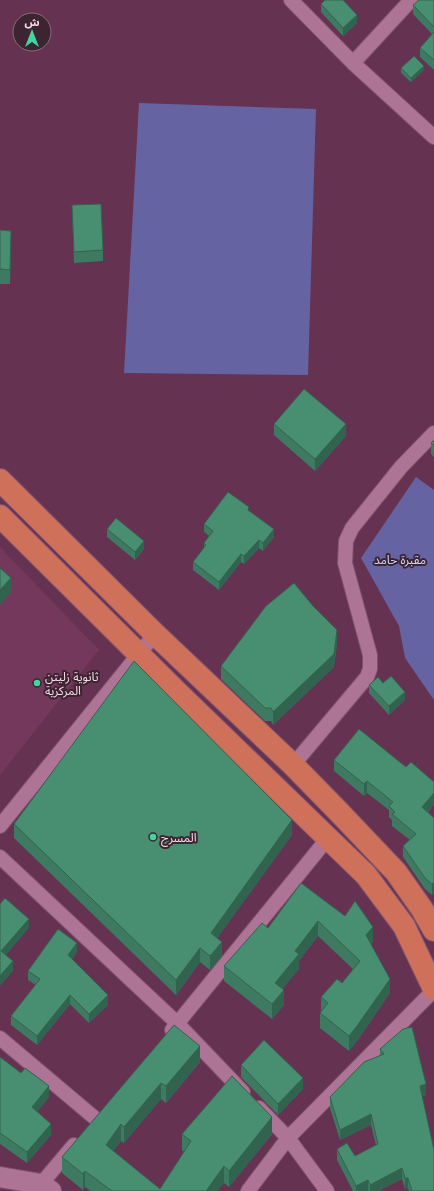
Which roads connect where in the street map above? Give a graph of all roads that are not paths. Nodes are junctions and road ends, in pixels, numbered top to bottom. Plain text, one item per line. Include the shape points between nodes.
1 (291, 0) edge
2 (411, 0) edge
3 (353, 63) junction
4 (434, 137) edge
5 (434, 433) edge
6 (0, 480) edge
7 (0, 516) edge
8 (155, 634) junction
9 (138, 653) junction
10 (293, 765) junction
11 (0, 826) edge
12 (328, 838) junction
13 (0, 857) edge
14 (434, 930) edge
15 (434, 989) edge
16 (178, 1024) junction
17 (0, 1038) edge
18 (162, 1042) edge
19 (106, 1107) edge
20 (96, 1119) junction
21 (288, 1138) junction
22 (0, 1177) edge
23 (46, 1187) edge
24 (248, 1191) edge
25 (327, 1191) edge

1 - 3 street
2 - 3 street
3 - 4 street
5 - 10 street via 401,467 352,528 346,541 345,563 370,655 370,669 367,677
6 - 8 main road
7 - 9 main road
8 - 9 street
8 - 10 main road
9 - 11 street
9 - 12 main road
10 - 14 main road via 396,872
12 - 15 main road via 366,875 398,917
12 - 16 street
13 - 16 street
15 - 21 street
16 - 18 street
16 - 21 street
17 - 20 street
19 - 20 street
20 - 23 street
21 - 24 street
21 - 25 street
22 - 23 street

